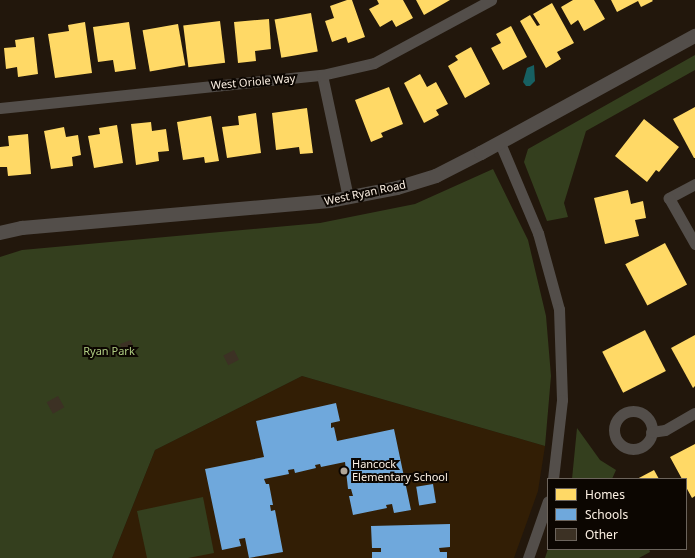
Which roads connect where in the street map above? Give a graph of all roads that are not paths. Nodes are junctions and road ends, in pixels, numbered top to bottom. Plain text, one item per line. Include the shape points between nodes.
1 (491, 0) edge
2 (695, 36) edge
3 (322, 75) junction
4 (0, 108) edge
5 (500, 143) junction
6 (695, 184) edge
7 (348, 197) junction
8 (0, 233) edge
9 (695, 244) edge
10 (695, 414) edge
11 (651, 432) dead end
12 (553, 478) edge
13 (547, 503) edge
14 (528, 558) edge

1 - 3 street, West Oriole Way via 374,63
2 - 5 street, West Ryan Road
3 - 4 street, West Oriole Way
3 - 7 street
5 - 7 street, West Ryan Road via 436,176 397,188
5 - 12 street via 538,234 559,309 562,400
6 - 9 street via 669,198
7 - 8 street, West Ryan Road via 330,201 22,228
10 - 11 street via 665,430
13 - 14 street

